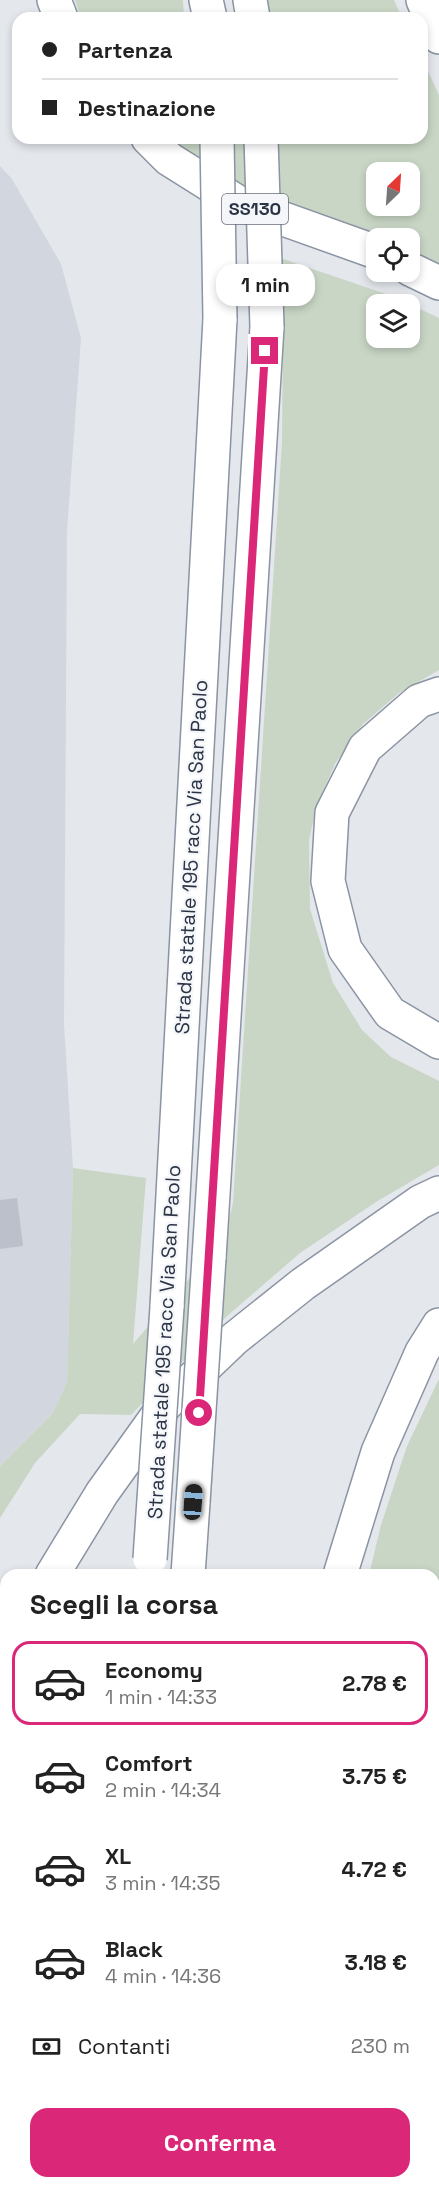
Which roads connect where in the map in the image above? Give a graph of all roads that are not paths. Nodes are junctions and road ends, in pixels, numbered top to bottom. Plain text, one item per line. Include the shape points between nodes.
1 (423, 0) edge
2 (439, 37) edge
3 (154, 144) edge
4 (217, 144) edge
5 (261, 144) edge
6 (366, 248) edge
7 (420, 273) edge
8 (439, 283) edge
9 (439, 694) edge
10 (439, 1042) edge
11 (439, 1193) edge
12 (439, 1325) edge
13 (150, 1567) edge
14 (56, 1569) edge
15 (188, 1569) edge
16 (342, 1569) edge

1 - 2 highway
3 - 6 highway, SS130 via 169,159 239,203
4 - 13 highway, Strada statale 195 racc Via San Paolo, bridge via 220,319
5 - 15 highway, Strada statale 195 racc Via San Paolo, bridge via 267,327
7 - 8 highway
9 - 10 highway via 419,701 364,748 332,813 328,881 345,949 390,1013
11 - 14 highway via 420,1202 303,1284 234,1339 165,1405 102,1493
12 - 16 highway via 422,1352 378,1452

